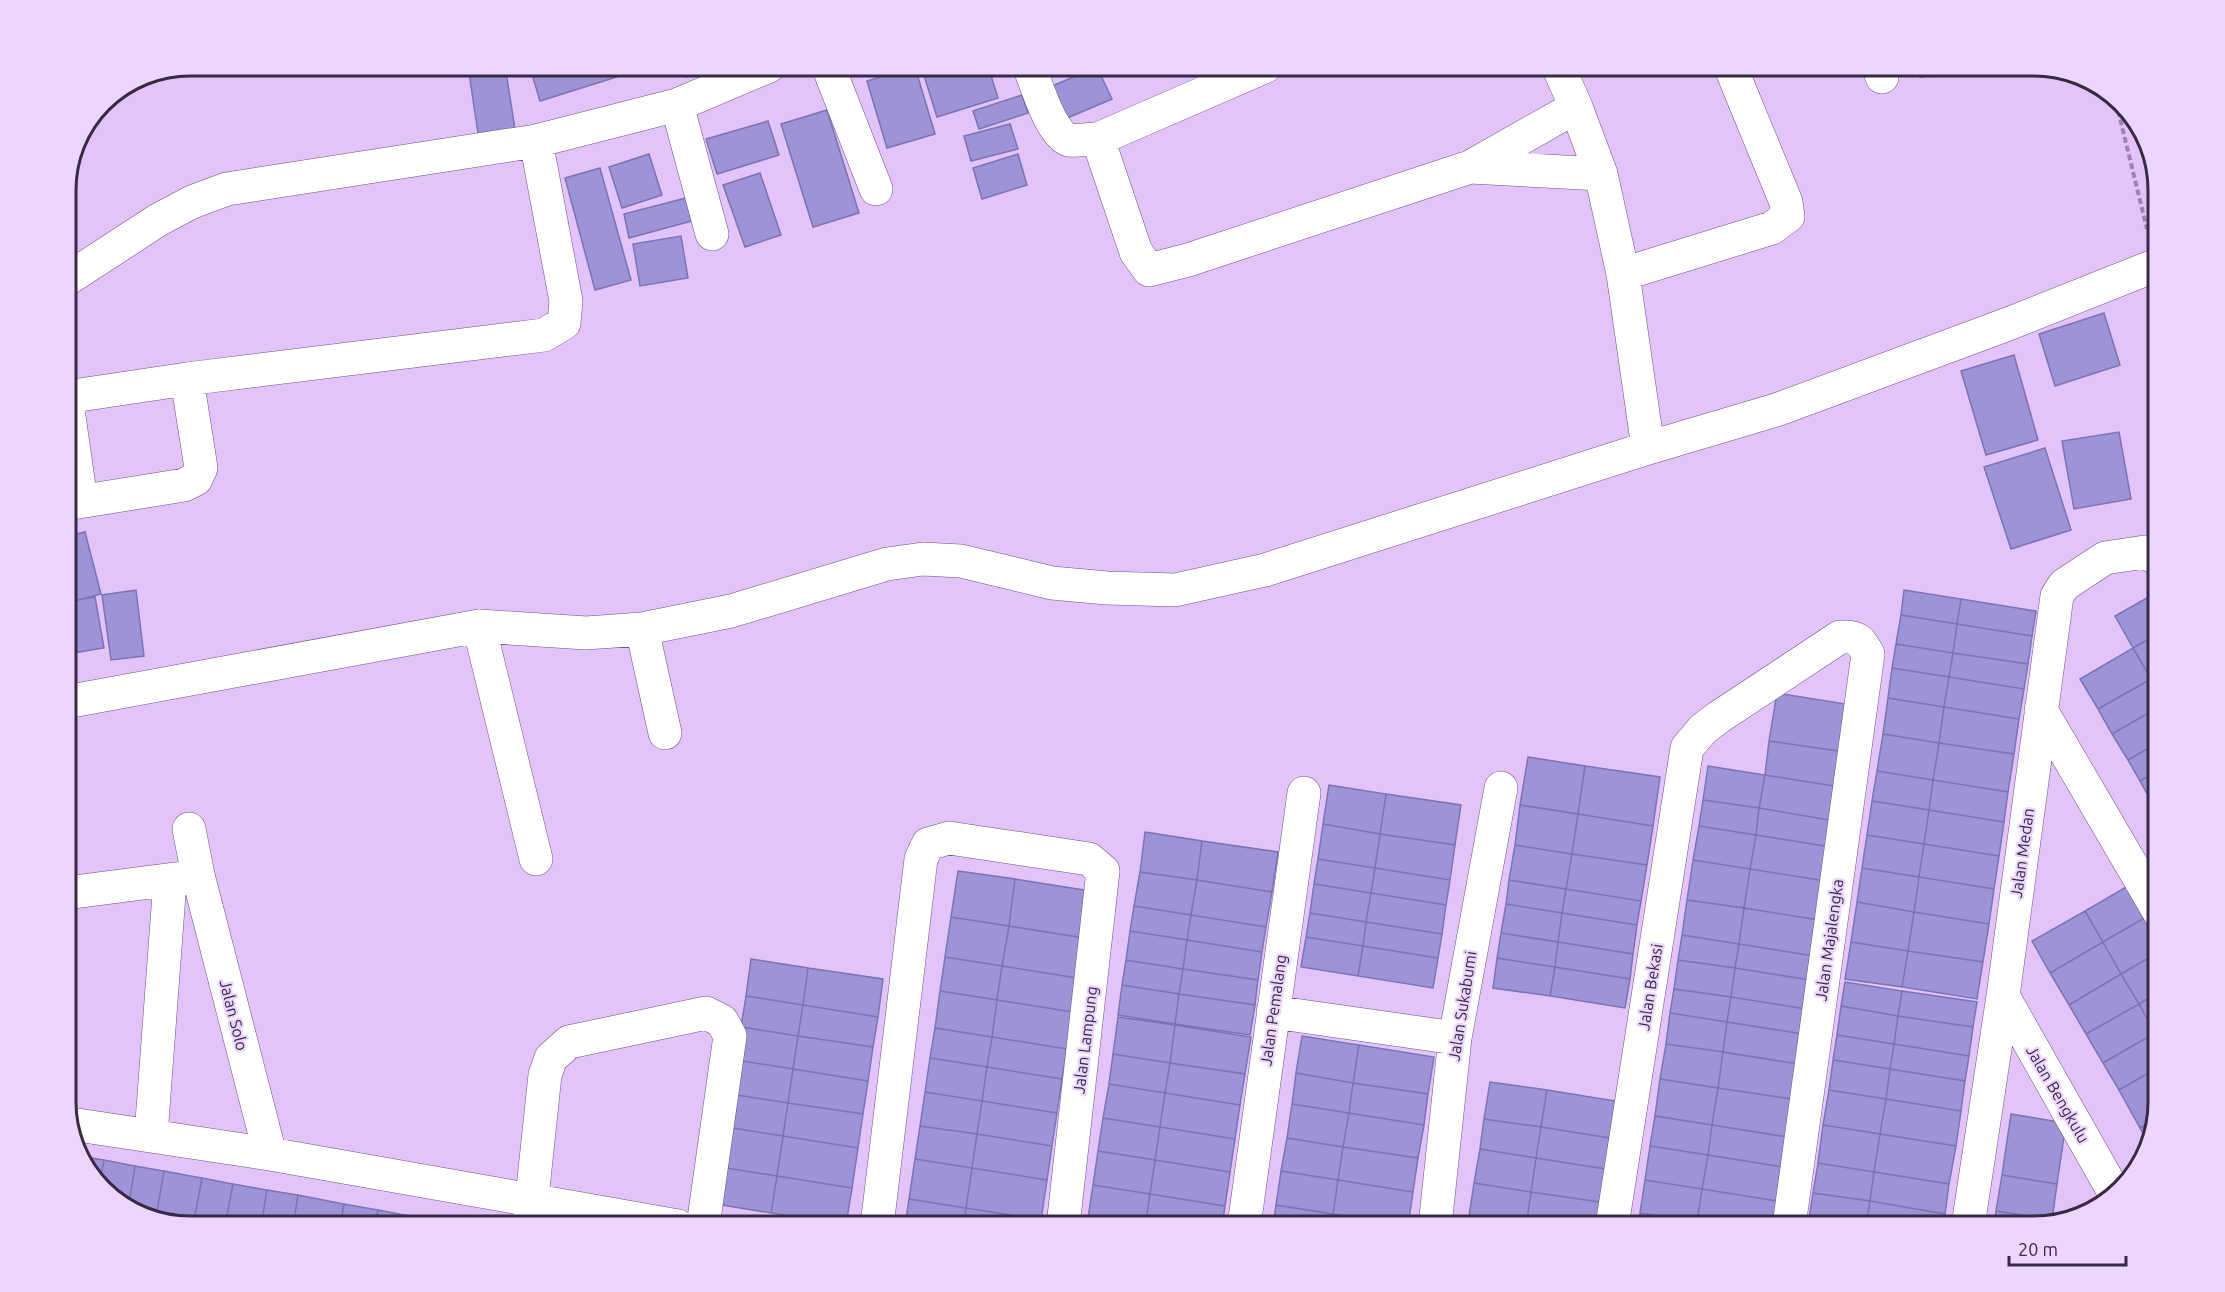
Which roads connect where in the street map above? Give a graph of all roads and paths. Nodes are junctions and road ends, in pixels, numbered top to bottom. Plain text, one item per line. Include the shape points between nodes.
1 (1242, 76) edge
2 (1563, 76) edge
3 (1734, 76) edge
4 (743, 77) edge
5 (832, 77) edge
6 (1033, 77) edge
7 (676, 105) junction
8 (1576, 107) junction
9 (2119, 115) edge
10 (1098, 139) junction
11 (536, 141) junction
12 (1470, 167) junction
13 (1601, 174) junction
14 (876, 189) dead end
15 (2148, 228) edge
16 (712, 234) dead end
17 (2148, 268) edge
18 (77, 273) edge
19 (1623, 274) junction
20 (187, 379) junction
21 (77, 394) edge
22 (1648, 448) junction
23 (77, 502) edge
24 (2148, 554) edge
25 (479, 626) junction
26 (642, 629) junction
27 (77, 700) edge
28 (2041, 710) junction
29 (665, 732) dead end
30 (1687, 747) joint
31 (1501, 788) dead end
32 (1304, 793) dead end
33 (189, 829) dead end
34 (536, 859) dead end
35 (184, 878) junction
36 (77, 892) edge
37 (2148, 893) edge
38 (2003, 996) junction
39 (1273, 1012) junction
40 (1455, 1038) junction
41 (79, 1125) edge
42 (151, 1135) junction
43 (270, 1154) junction
44 (2111, 1186) edge
45 (530, 1214) edge
46 (555, 1216) edge
47 (704, 1216) edge
48 (878, 1216) edge
49 (1064, 1216) edge
50 (1245, 1216) edge
51 (1436, 1216) edge
52 (1614, 1216) edge
53 (1790, 1216) edge
54 (1970, 1216) edge

1 - 10 street
2 - 8 street
3 - 19 street via 1786,202 1788,216 1772,228
4 - 7 street
5 - 14 street
6 - 10 street via 1060,135 1069,140
7 - 11 street
7 - 16 street
8 - 12 street
8 - 13 street
9 - 15 path
10 - 12 street via 1136,252 1149,270
11 - 18 street via 227,189 158,220
11 - 20 street via 566,301 564,323 544,335
12 - 13 street
13 - 19 street
17 - 22 street via 1850,385
19 - 22 street
20 - 21 street
20 - 23 street via 201,468 196,479 184,486
22 - 26 street via 1276,567 1175,590 1052,583 961,561 923,559 887,564 731,611
24 - 28 street, Jalan Medan via 2105,558 2064,585 2057,596
25 - 26 street via 586,633
25 - 27 street
25 - 34 street
26 - 29 street
28 - 37 street
28 - 38 street, Jalan Medan
30 - 52 street, Jalan Bekasi
30 - 53 street, Jalan Majalengka via 1719,717 1840,637 1860,640 1868,654
31 - 40 street, Jalan Sukabumi
32 - 39 street, Jalan Pemalang
33 - 35 street, Jalan Solo
35 - 36 street
35 - 42 street
35 - 43 street, Jalan Solo
38 - 44 street, Jalan Bengkulu
38 - 54 street, Jalan Medan
39 - 40 street
39 - 50 street, Jalan Pemalang
40 - 51 street, Jalan Sukabumi
41 - 42 street
42 - 43 street
43 - 45 street
45 - 46 street
45 - 47 street via 551,1058 569,1042 706,1013 722,1022 729,1036
48 - 49 street, Jalan Lampung via 921,859 928,844 949,838 1089,860 1103,871

